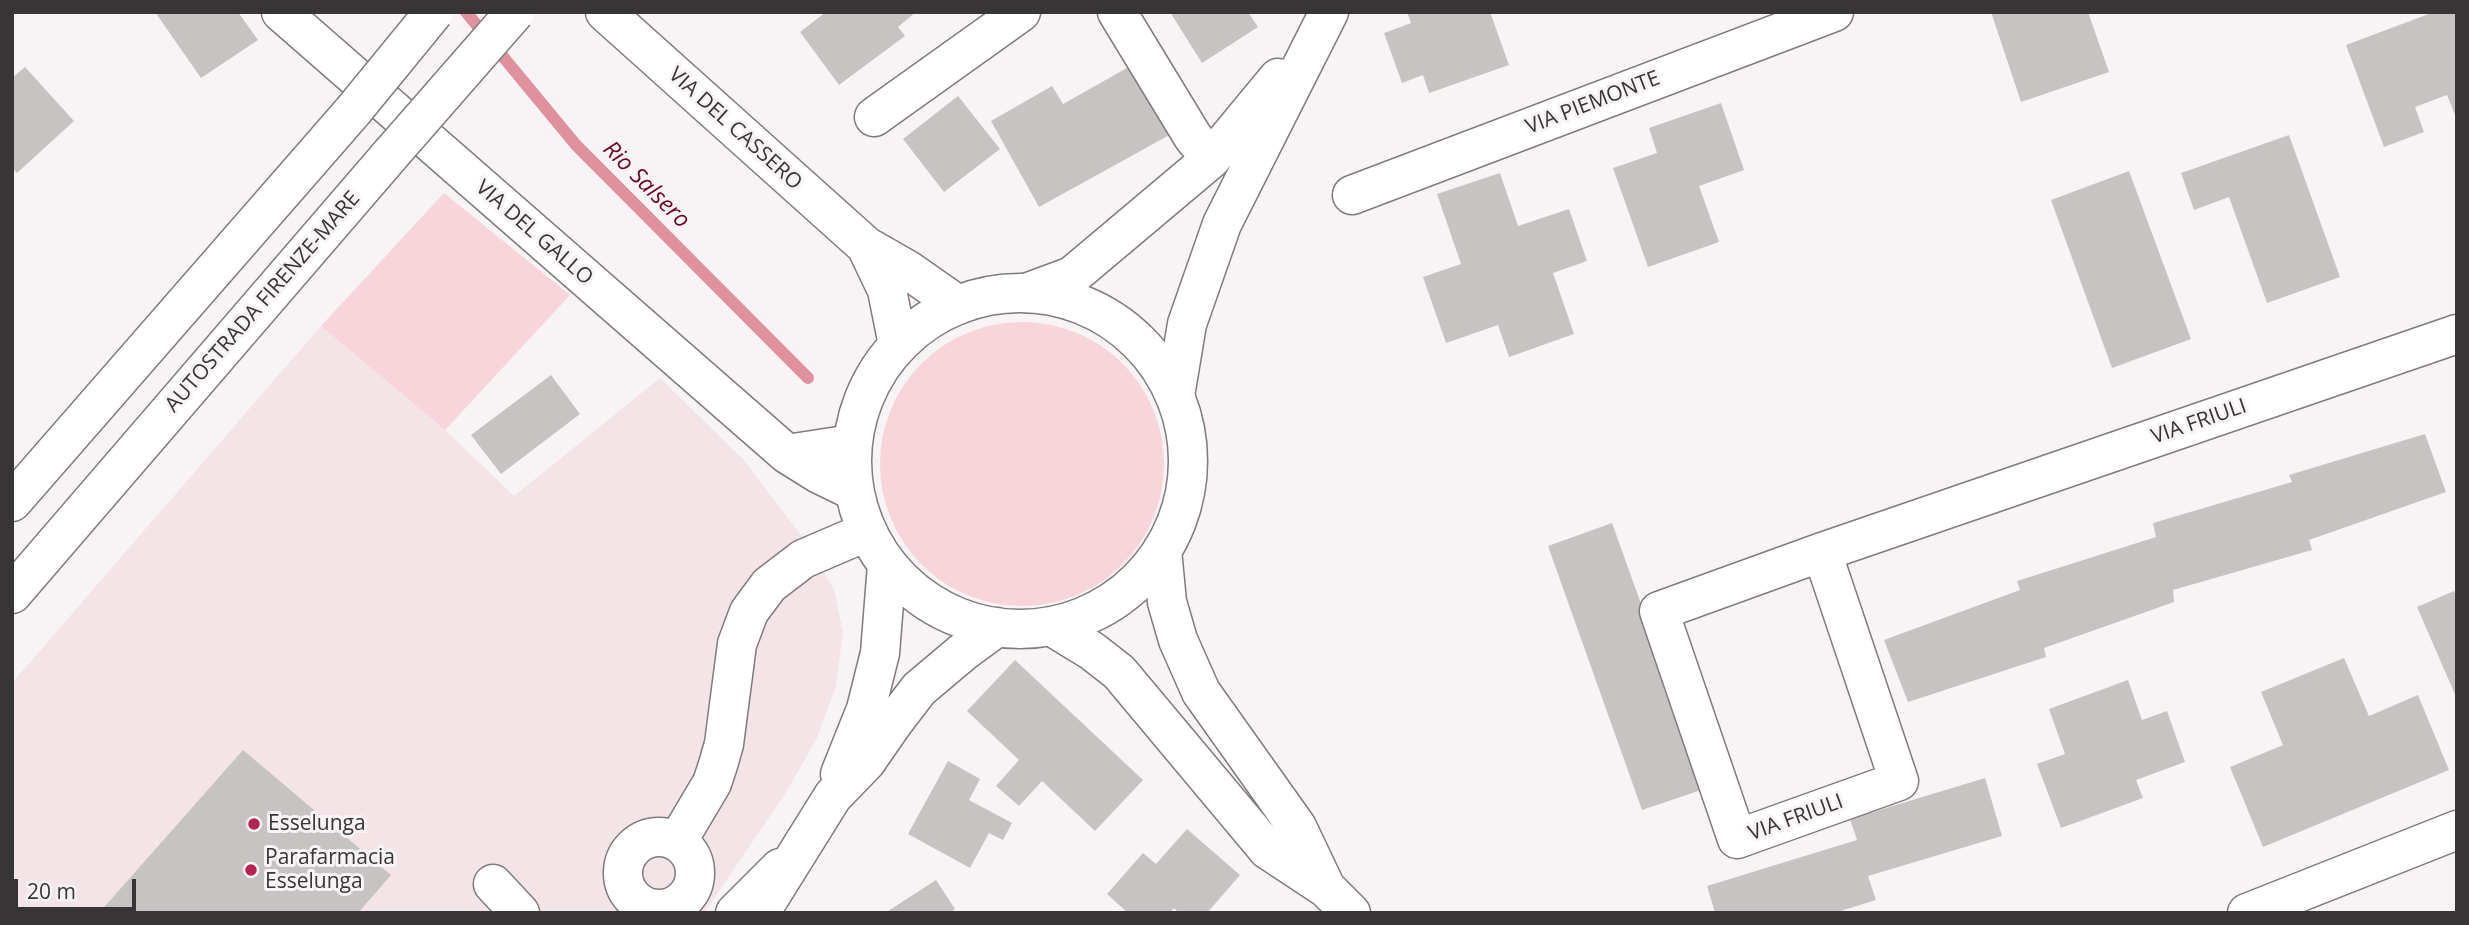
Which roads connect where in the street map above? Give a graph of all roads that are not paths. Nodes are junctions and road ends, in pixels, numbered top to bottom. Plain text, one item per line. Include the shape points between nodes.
1 (281, 12) edge
2 (433, 12) edge
3 (515, 12) edge
4 (605, 12) edge
5 (1021, 12) edge
6 (1117, 12) edge
7 (1834, 12) edge
8 (1326, 17) edge
9 (874, 117) dead end
10 (1212, 159) junction
11 (1352, 195) dead end
12 (866, 246) junction
13 (1027, 293) junction
14 (958, 305) junction
15 (2457, 334) edge
16 (898, 345) junction
17 (1175, 396) junction
18 (852, 444) junction
19 (787, 454) junction
20 (854, 491) junction
21 (12, 502) edge
22 (866, 532) junction
23 (1162, 550) junction
24 (1822, 552) junction
25 (887, 565) junction
26 (12, 594) edge
27 (1051, 626) junction
28 (997, 627) junction
29 (833, 796) junction
30 (2457, 830) edge
31 (677, 842) junction
32 (802, 847) junction
33 (493, 884) dead end
34 (1339, 901) edge
35 (629, 904) edge
36 (670, 909) edge
37 (520, 913) edge
38 (735, 913) edge
39 (760, 913) edge
40 (2247, 913) edge

1 - 19 main road, VIA DEL GALLO
2 - 21 main road, bridge via 353,111
3 - 26 main road, AUTOSTRADA FIRENZE-MARE, bridge
4 - 12 main road, VIA DEL CASSERO
5 - 9 main road
6 - 10 main road via 1193,137
7 - 11 main road, VIA PIEMONTE
8 - 10 main road
8 - 17 main road via 1222,224 1187,324
10 - 13 main road via 1072,276
12 - 14 main road
12 - 16 main road via 887,290
13 - 14 main road
13 - 17 main road via 1088,307 1116,323 1147,351
14 - 16 main road via 936,315
15 - 24 main road, VIA FRIULI
16 - 18 main road via 867,390
17 - 23 main road via 1188,458 1177,521
18 - 19 main road
18 - 20 main road
19 - 20 main road, VIA DEL GALLO
20 - 22 main road
22 - 25 main road
22 - 31 main road via 803,559 769,585 749,612 737,644 719,765
23 - 27 main road via 1146,572 1114,599
23 - 34 main road via 1167,602 1200,692 1297,827
24 - 24 main road, VIA FRIULI via 1659,611 1737,839 1899,781
25 - 28 main road via 936,607
25 - 29 main road via 880,653 866,709
27 - 28 main road
27 - 34 main road via 1119,672 1268,850
28 - 29 main road via 919,689 866,762
29 - 32 main road
30 - 40 main road
31 - 35 main road via 657,837 634,846 624,862
31 - 36 main road via 692,858 694,880 690,891
32 - 38 main road
32 - 39 main road
33 - 37 main road
35 - 36 main road

